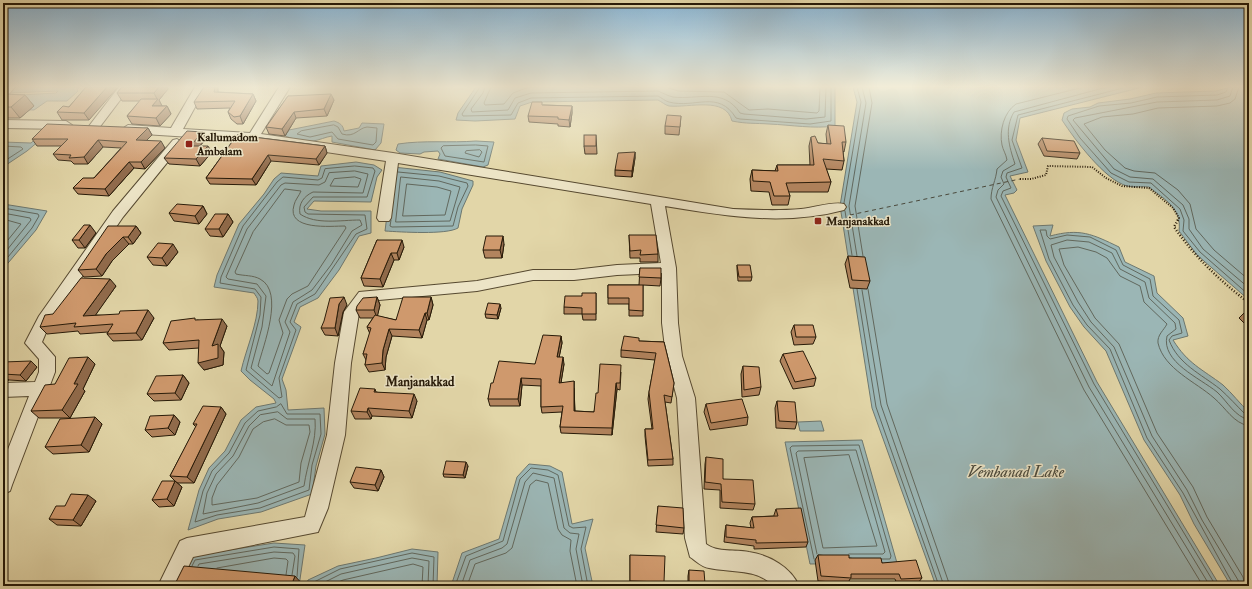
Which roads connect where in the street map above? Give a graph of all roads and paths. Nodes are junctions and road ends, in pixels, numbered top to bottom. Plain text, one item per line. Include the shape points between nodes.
1 (104, 114) edge
2 (189, 114) edge
3 (267, 114) edge
4 (3, 124) edge
5 (95, 126) junction
6 (181, 132) junction
7 (253, 137) junction
8 (393, 157) junction
9 (1020, 179) dead end
10 (657, 201) junction
11 (840, 207) dead end
12 (384, 218) dead end
13 (669, 268) junction
14 (1249, 303) edge
15 (40, 389) junction
16 (3, 390) edge
17 (3, 485) edge
18 (168, 586) edge
19 (789, 586) edge

1 - 5 street
2 - 6 street
3 - 7 street
4 - 5 street
5 - 6 street
6 - 7 street
6 - 15 street via 118,214 44,320 33,343 47,357 47,372
7 - 8 street
8 - 10 street
8 - 12 street
9 - 14 path via 1046,175 1048,166 1092,167 1122,186 1149,188 1173,208 1179,218 1174,227 1186,246 1205,266
10 - 11 street via 733,213 765,215 821,212
10 - 13 street
13 - 18 street via 574,275 533,275 477,286 364,296 352,312 343,363 336,435 318,508 311,525 187,548
13 - 19 street via 670,324 674,356 686,398 697,550 708,558 750,562 774,571
15 - 16 street
15 - 17 street

